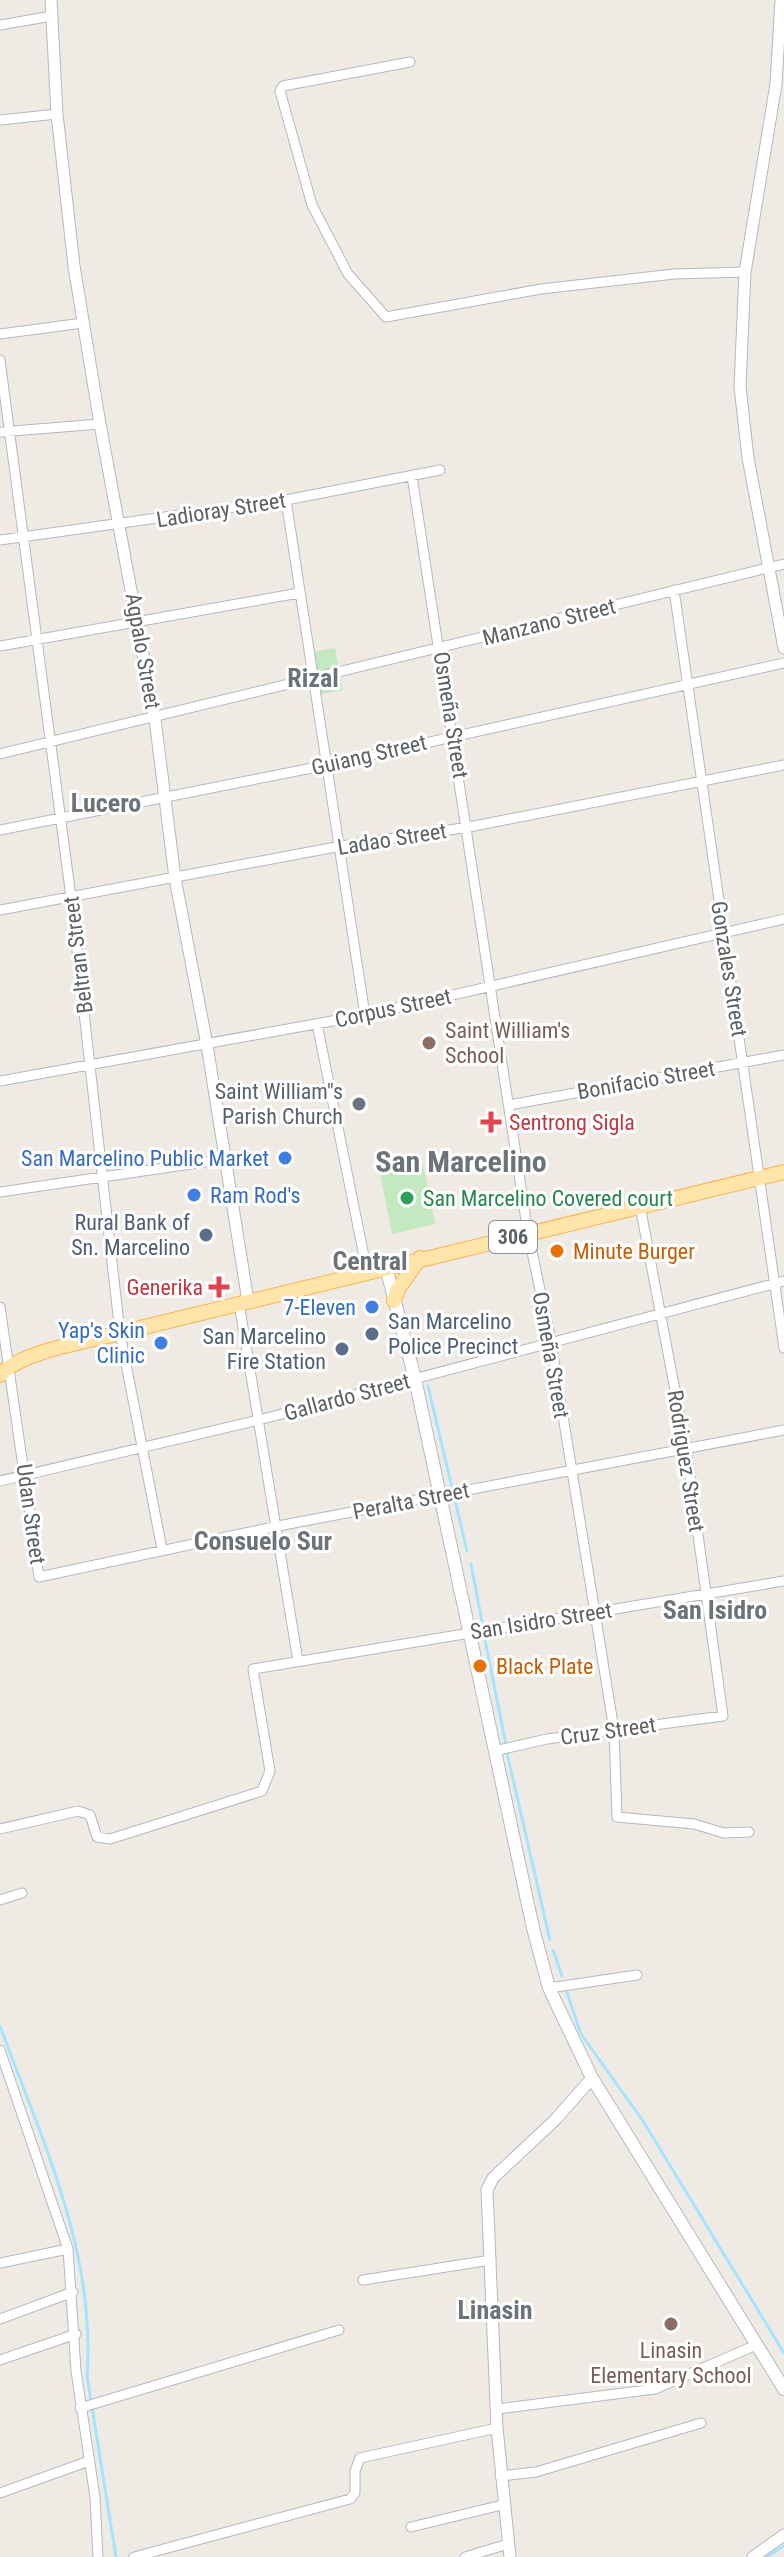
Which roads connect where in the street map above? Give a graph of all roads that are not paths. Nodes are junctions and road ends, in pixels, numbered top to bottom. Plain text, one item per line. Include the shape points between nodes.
1 (51, 0) edge
2 (781, 0) edge
3 (52, 16) junction
4 (0, 25) edge
5 (410, 62) dead end
6 (57, 114) junction
7 (0, 120) edge
8 (745, 272) junction
9 (83, 323) junction
10 (0, 334) edge
11 (0, 360) edge
12 (100, 424) junction
13 (12, 431) junction
14 (0, 432) edge
15 (440, 470) dead end
16 (412, 476) junction
17 (286, 500) junction
18 (121, 525) junction
19 (24, 536) junction
20 (0, 540) edge
21 (784, 564) edge
22 (771, 567) junction
23 (674, 590) junction
24 (299, 593) junction
25 (137, 621) junction
26 (36, 640) junction
27 (0, 646) edge
28 (784, 648) edge
29 (441, 649) junction
30 (784, 663) edge
31 (313, 680) junction
32 (688, 686) junction
33 (155, 719) junction
34 (454, 736) junction
35 (48, 743) junction
36 (0, 754) edge
37 (327, 765) junction
38 (784, 765) edge
39 (700, 780) junction
40 (165, 800) junction
41 (59, 819) junction
42 (469, 827) junction
43 (0, 830) edge
44 (341, 846) junction
45 (175, 878) junction
46 (71, 897) junction
47 (0, 910) edge
48 (784, 919) edge
49 (723, 932) junction
50 (490, 986) junction
51 (365, 1015) junction
52 (317, 1024) junction
53 (207, 1045) junction
54 (784, 1055) edge
55 (743, 1063) junction
56 (90, 1065) junction
57 (0, 1081) edge
58 (509, 1105) junction
59 (225, 1159) junction
60 (784, 1172) edge
61 (103, 1177) junction
62 (758, 1178) junction
63 (0, 1192) edge
64 (640, 1206) junction
65 (528, 1233) junction
66 (420, 1258) junction
67 (386, 1267) junction
68 (367, 1271) junction
69 (779, 1282) edge
70 (394, 1301) junction
71 (243, 1302) junction
72 (0, 1307) edge
73 (663, 1313) junction
74 (120, 1333) junction
75 (551, 1342) junction
76 (784, 1348) edge
77 (3, 1369) edge
78 (415, 1379) junction
79 (259, 1420) junction
80 (784, 1430) edge
81 (140, 1447) junction
82 (686, 1448) junction
83 (571, 1470) junction
84 (26, 1474) junction
85 (0, 1481) edge
86 (440, 1496) junction
87 (278, 1526) junction
88 (162, 1549) junction
89 (39, 1577) joint
90 (784, 1581) edge
91 (706, 1596) junction
92 (596, 1612) junction
93 (470, 1632) junction
94 (298, 1661) junction
95 (723, 1716) joint
96 (614, 1730) junction
97 (494, 1751) junction
98 (0, 1829) edge
99 (749, 1832) dead end
100 (22, 1893) dead end
101 (0, 1900) edge
102 (637, 1975) dead end
103 (549, 1988) junction
104 (0, 2050) edge
105 (4, 2072) edge
106 (592, 2078) junction
107 (68, 2249) junction
108 (491, 2260) junction
109 (0, 2263) edge
110 (363, 2280) dead end
111 (73, 2292) junction
112 (0, 2319) edge
113 (339, 2330) dead end
114 (76, 2334) junction
115 (756, 2345) junction
116 (0, 2360) edge
117 (784, 2389) edge
118 (83, 2407) junction
119 (497, 2409) junction
120 (701, 2423) dead end
121 (497, 2428) junction
122 (89, 2461) junction
123 (500, 2476) junction
124 (0, 2493) edge
125 (502, 2505) junction
126 (411, 2527) dead end
127 (784, 2535) edge
128 (509, 2551) edge
129 (98, 2557) edge
130 (134, 2557) edge
131 (465, 2557) edge
132 (753, 2557) edge

1 - 3 street, Agpalo Street
2 - 8 street via 776,84
3 - 4 street
3 - 6 street, Agpalo Street
5 - 8 street via 283,86 280,91 312,205 348,274 386,317 541,289
6 - 7 street
6 - 9 street, Agpalo Street
8 - 22 street via 740,387 748,458
9 - 10 street
9 - 12 street, Agpalo Street
11 - 13 street, Beltran Street
12 - 13 street
12 - 18 street, Agpalo Street
13 - 14 street
13 - 19 street, Beltran Street
15 - 16 street, Ladioray Street
16 - 17 street, Ladioray Street
16 - 29 street, Osmeña Street
17 - 18 street, Ladioray Street
17 - 24 street
18 - 19 street, Ladioray Street
18 - 25 street, Agpalo Street
19 - 20 street, Ladioray Street
19 - 26 street, Beltran Street
21 - 22 street, Manzano Street
22 - 23 street, Manzano Street
22 - 28 street
23 - 29 street, Manzano Street
23 - 32 street, Gonzales Street
24 - 25 street
24 - 31 street
25 - 26 street
25 - 33 street, Agpalo Street
26 - 27 street
26 - 35 street, Beltran Street
29 - 31 street, Manzano Street
29 - 34 street, Osmeña Street
30 - 32 street, Guiang Street
31 - 33 street, Manzano Street
31 - 37 street
32 - 34 street, Guiang Street
32 - 39 street, Gonzales Street
33 - 35 street, Manzano Street
33 - 40 street, Agpalo Street
34 - 37 street, Guiang Street
34 - 42 street, Osmeña Street
35 - 36 street, Manzano Street
35 - 41 street, Beltran Street
37 - 40 street, Guiang Street
37 - 44 street
38 - 39 street, Ladao Street
39 - 42 street, Ladao Street
39 - 49 street, Gonzales Street
40 - 41 street, Guiang Street
40 - 45 street, Agpalo Street
41 - 43 street, Guiang Street
41 - 46 street, Beltran Street
42 - 44 street, Ladao Street
42 - 50 street, Osmeña Street
44 - 45 street, Ladao Street
44 - 51 street
45 - 46 street, Ladao Street
45 - 53 street, Agpalo Street
46 - 47 street, Ladao Street
46 - 56 street, Beltran Street
48 - 49 street, Corpus Street
49 - 50 street, Corpus Street
49 - 55 street, Gonzales Street
50 - 51 street, Corpus Street
50 - 58 street, Osmeña Street
51 - 52 street, Corpus Street
52 - 53 street, Corpus Street
52 - 68 street
53 - 56 street, Corpus Street
53 - 59 street, Agpalo Street
54 - 55 street, Bonifacio Street
55 - 58 street, Bonifacio Street
55 - 62 street, Gonzales Street
56 - 57 street, Corpus Street
56 - 61 street, Beltran Street
58 - 65 street, Osmeña Street
59 - 61 street
59 - 71 street, Agpalo Street
60 - 62 main road, 306
61 - 63 street
61 - 74 street, Beltran Street
62 - 64 main road, 306
62 - 69 street, Gonzales Street
64 - 65 main road, 306
64 - 73 street, Rodriguez Street
65 - 66 main road, 306
65 - 75 street, Osmeña Street
66 - 67 main road, 306
66 - 70 main road
67 - 68 main road, 306
67 - 70 main road
68 - 71 main road, 306
69 - 73 street, Gallardo Street
69 - 76 street, Gonzales Street
70 - 78 main road
71 - 74 main road, 306
71 - 79 street, Agpalo Street
72 - 77 street, Udan Street
73 - 75 street, Gallardo Street
73 - 82 street, Rodriguez Street
74 - 77 main road, 306
74 - 81 street, Beltran Street
75 - 78 street, Gallardo Street
75 - 83 street, Osmeña Street
77 - 84 street, Udan Street
78 - 79 street, Gallardo Street
78 - 86 main road
79 - 81 street, Gallardo Street
79 - 87 street, Agpalo Street
80 - 82 street, Peralta Street
81 - 84 street, Gallardo Street
81 - 88 street, Beltran Street
82 - 83 street, Peralta Street
82 - 91 street, Rodriguez Street
83 - 86 street, Peralta Street
83 - 92 street, Osmeña Street
84 - 85 street, Gallardo Street
84 - 89 street, Udan Street
86 - 87 street, Peralta Street
86 - 93 main road
87 - 88 street, Peralta Street
87 - 94 street, Agpalo Street
88 - 89 street, Peralta Street
90 - 91 street, San Isidro Street
91 - 92 street, San Isidro Street
91 - 95 street, Rodriguez Street
92 - 93 street, San Isidro Street
92 - 96 street, Osmeña Street
93 - 94 street, San Isidro Street
93 - 97 main road
94 - 98 street, San Isidro Street via 253,1669 270,1771 262,1791 110,1839 97,1837 90,1815 78,1811
95 - 96 street, Cruz Street
96 - 97 street, Cruz Street
96 - 99 street, Osmeña Street via 617,1817
97 - 103 main road
100 - 101 street
102 - 103 street
103 - 106 main road
104 - 105 street
105 - 107 street
106 - 108 street via 488,2184
106 - 115 main road
107 - 109 street
107 - 111 street
108 - 110 street
108 - 119 street
111 - 112 street
111 - 114 street
113 - 118 street
114 - 116 street
114 - 118 street
115 - 117 main road
115 - 119 street via 655,2389
118 - 122 street
119 - 121 street
120 - 123 street via 536,2472
121 - 123 street
121 - 130 street via 360,2458 350,2499
122 - 124 street
122 - 129 street
123 - 125 street
125 - 126 street
125 - 128 street
127 - 132 street
128 - 131 street

